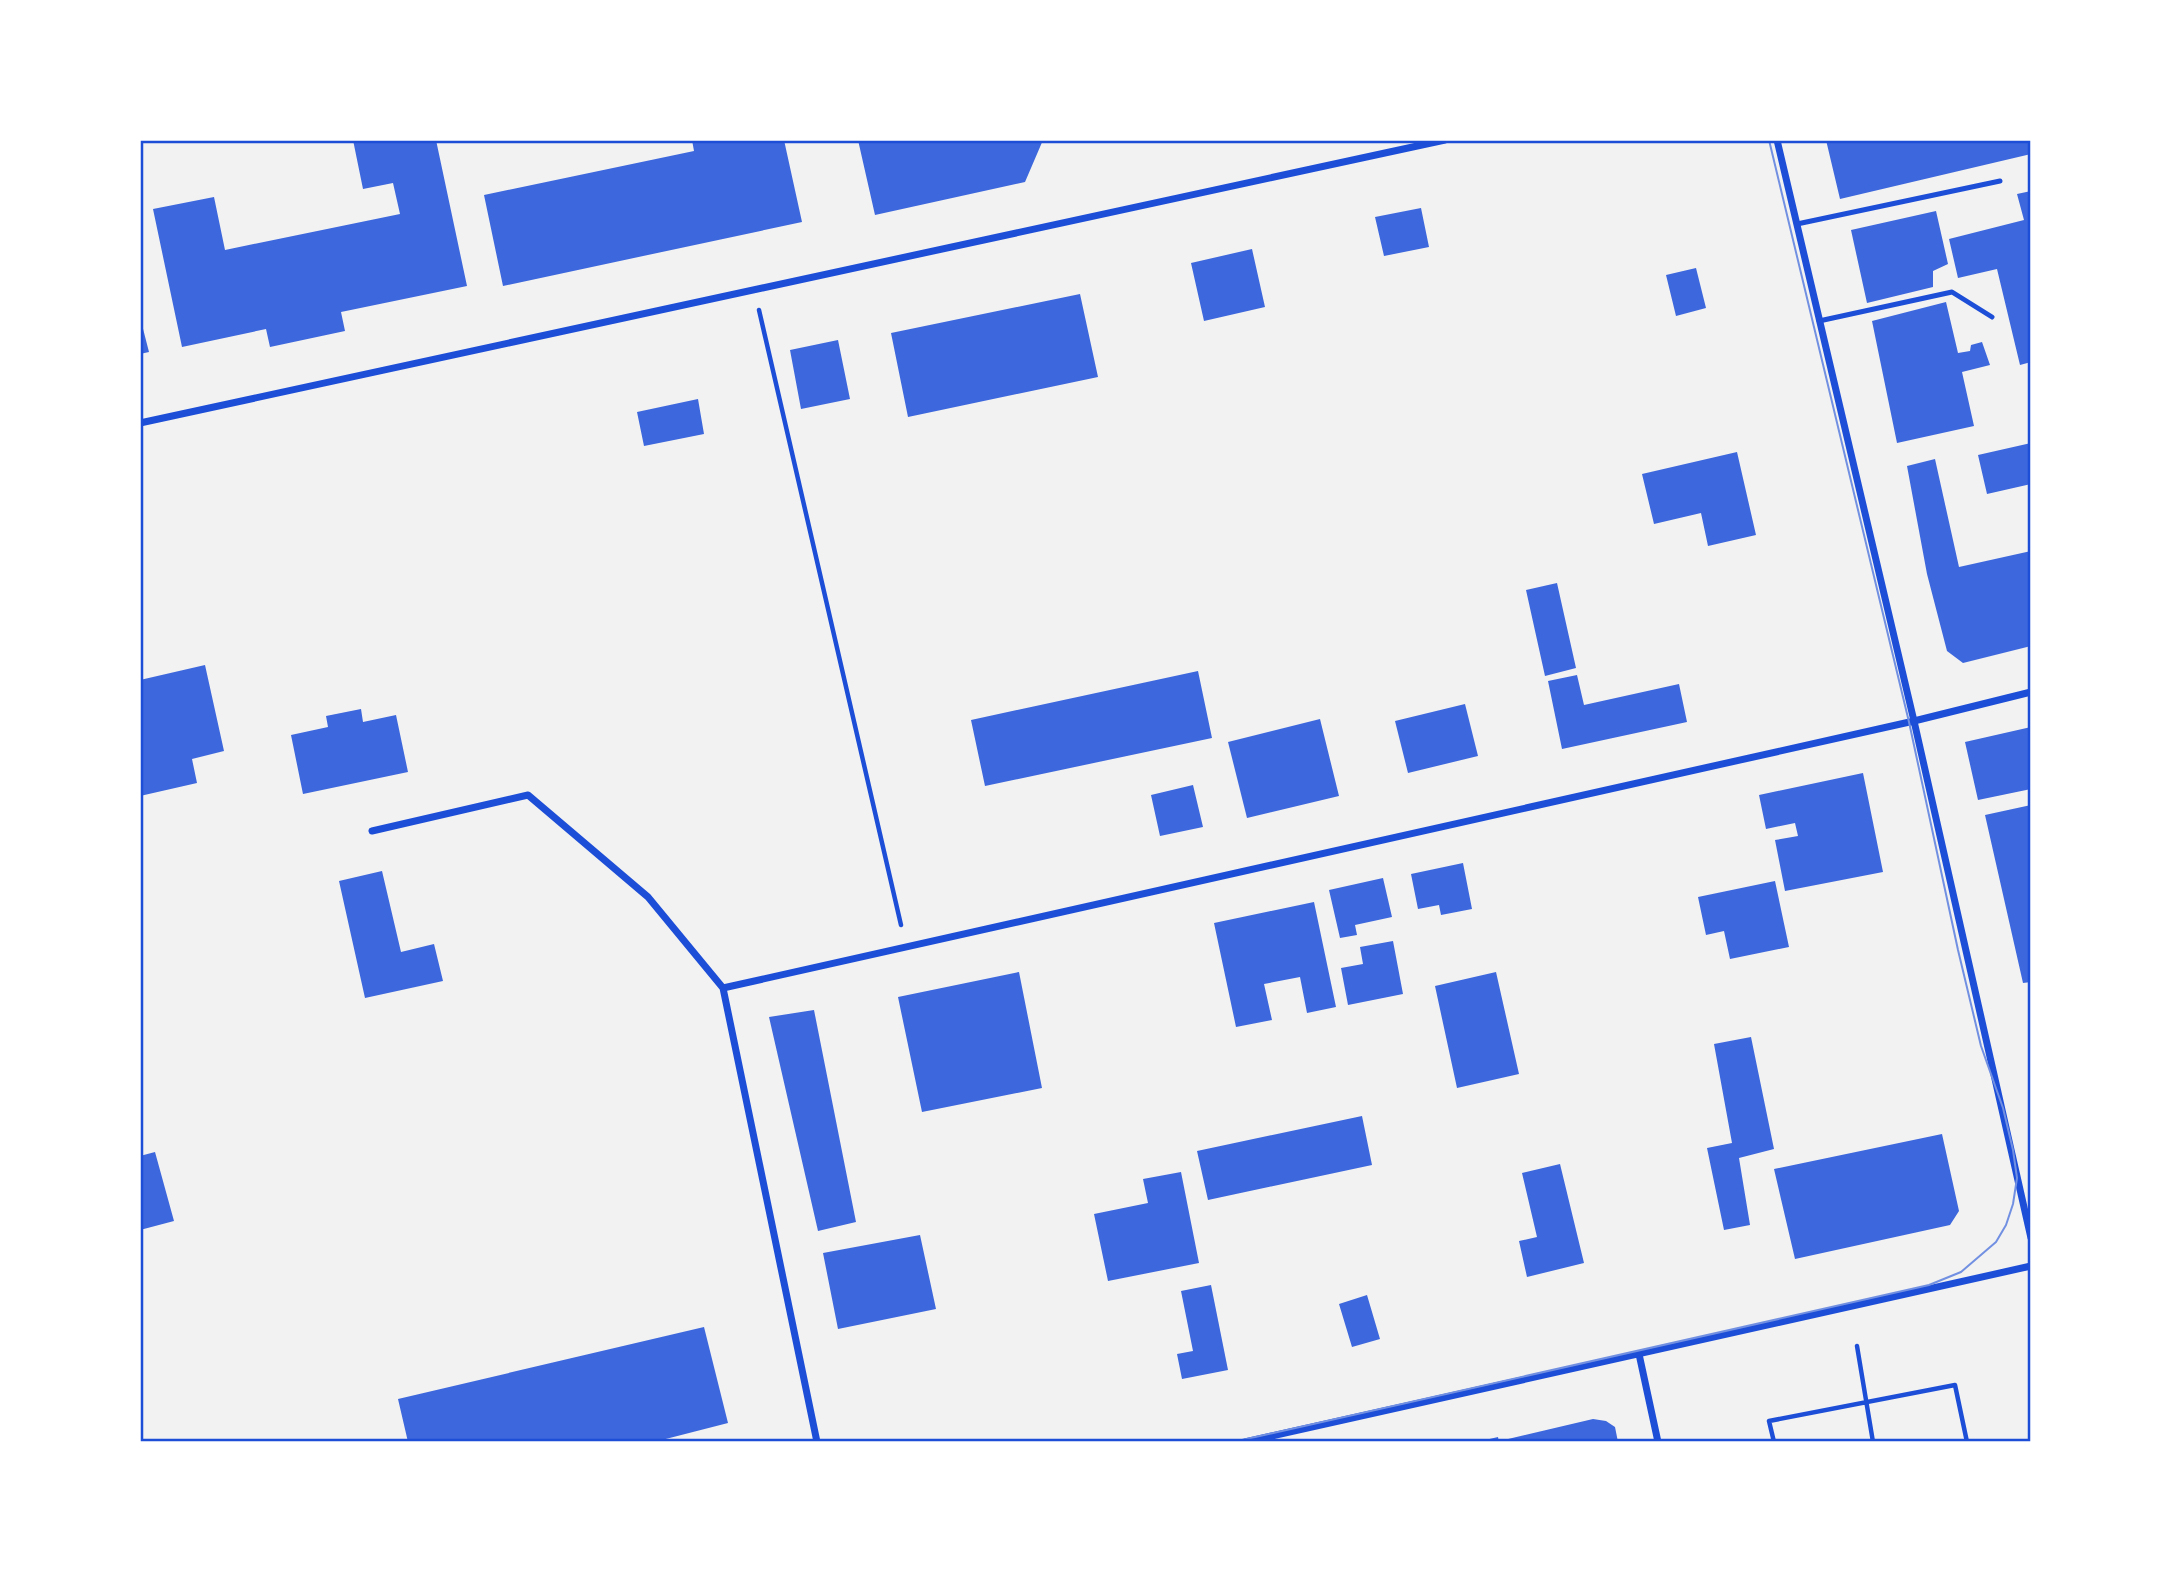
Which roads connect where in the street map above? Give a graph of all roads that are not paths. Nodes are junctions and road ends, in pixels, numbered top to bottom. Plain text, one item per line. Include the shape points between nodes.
1 (1446, 140) edge
2 (1777, 140) edge
3 (2000, 181) dead end
4 (1797, 224) junction
5 (1992, 317) dead end
6 (1819, 321) junction
7 (140, 424) edge
8 (2031, 692) edge
9 (1914, 721) junction
10 (372, 831) dead end
11 (723, 988) junction
12 (2031, 1238) edge
13 (2031, 1266) edge
14 (1639, 1354) junction
15 (817, 1442) edge
16 (1245, 1442) edge
17 (1658, 1442) edge

1 - 7 street
2 - 4 street
3 - 4 lane
4 - 6 street
5 - 6 lane via 1952,292
6 - 9 street
8 - 9 street
9 - 11 street
9 - 12 street
10 - 11 street via 528,795 648,897
11 - 15 street
13 - 14 street
14 - 16 street
14 - 17 street

